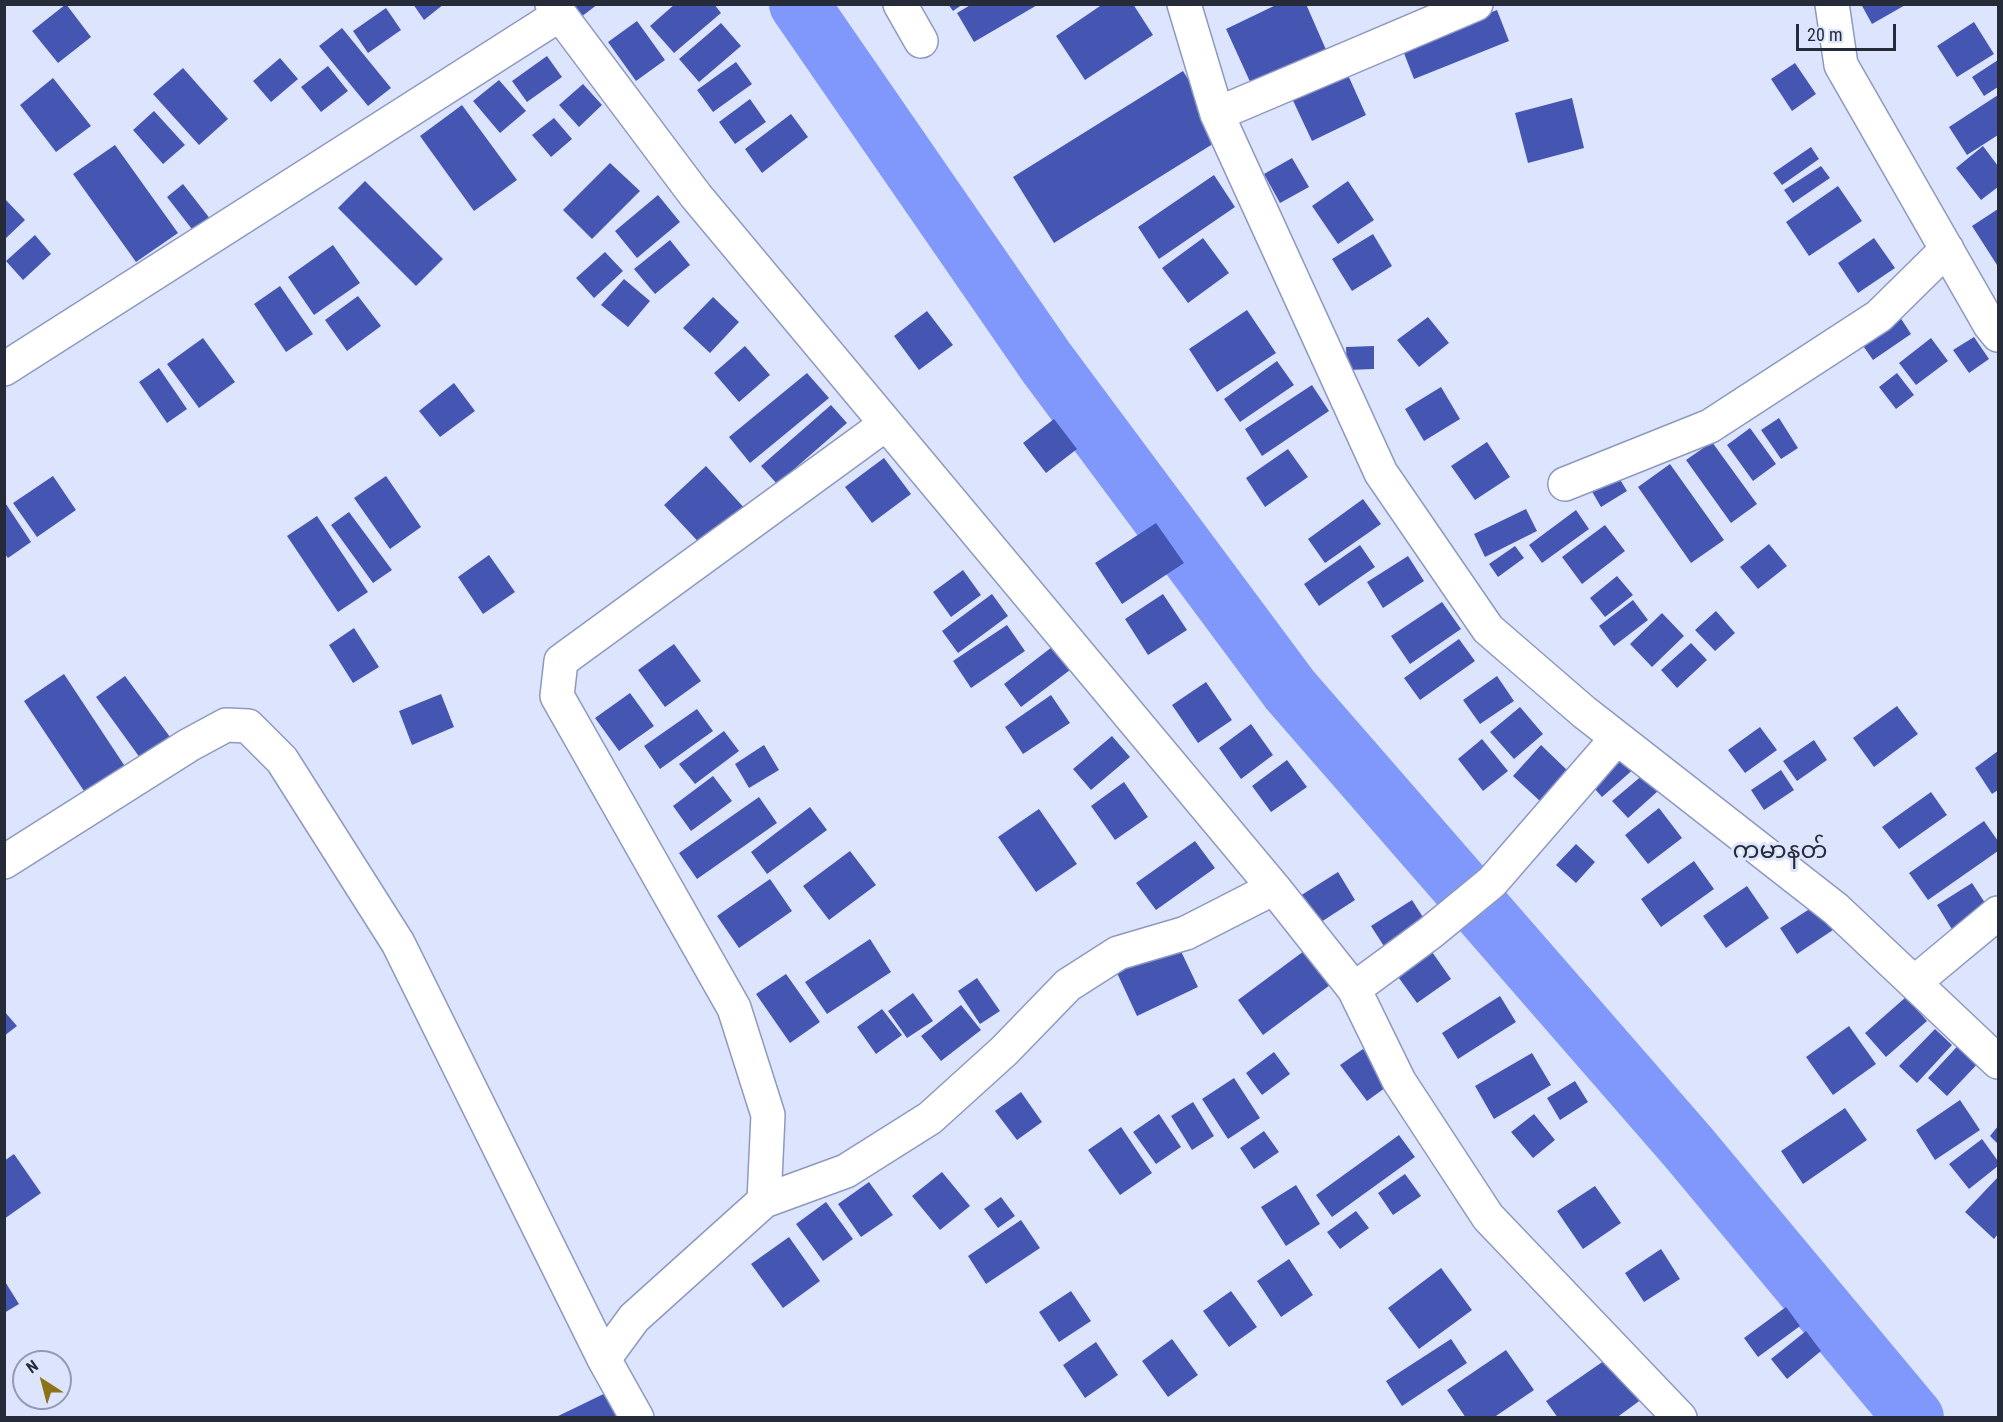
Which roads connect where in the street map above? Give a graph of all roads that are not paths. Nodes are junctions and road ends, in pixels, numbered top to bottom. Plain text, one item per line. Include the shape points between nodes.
1 (900, 4) edge
2 (1184, 4) edge
3 (1476, 4) edge
4 (1832, 4) edge
5 (555, 10) edge
6 (921, 41) dead end
7 (1217, 114) junction
8 (1947, 249) junction
9 (1998, 335) edge
10 (4, 369) edge
11 (886, 424) junction
12 (1565, 484) dead end
13 (1617, 738) junction
14 (4, 862) edge
15 (1274, 888) junction
16 (1998, 914) edge
17 (1915, 982) junction
18 (1354, 989) junction
19 (1998, 1062) edge
20 (764, 1201) junction
21 (604, 1359) junction
22 (637, 1418) edge
23 (1680, 1418) edge

1 - 6 street
2 - 7 street
3 - 7 street
4 - 8 street via 1841,64
5 - 10 street
5 - 11 street via 696,196
7 - 13 street via 1381,473 1488,629
8 - 9 street
8 - 12 street via 1879,316 1710,426
11 - 15 street
11 - 20 street via 561,661 557,696 734,1008 768,1115
13 - 17 street via 1836,909
13 - 18 street via 1492,882
14 - 21 street via 189,745 225,725 248,726 282,760 398,944
15 - 18 street
15 - 20 street via 1186,933 1118,953 1068,984 1004,1051 930,1118 846,1171
16 - 17 street
17 - 19 street
18 - 23 street via 1399,1081 1488,1217
20 - 21 street via 634,1318
21 - 22 street

